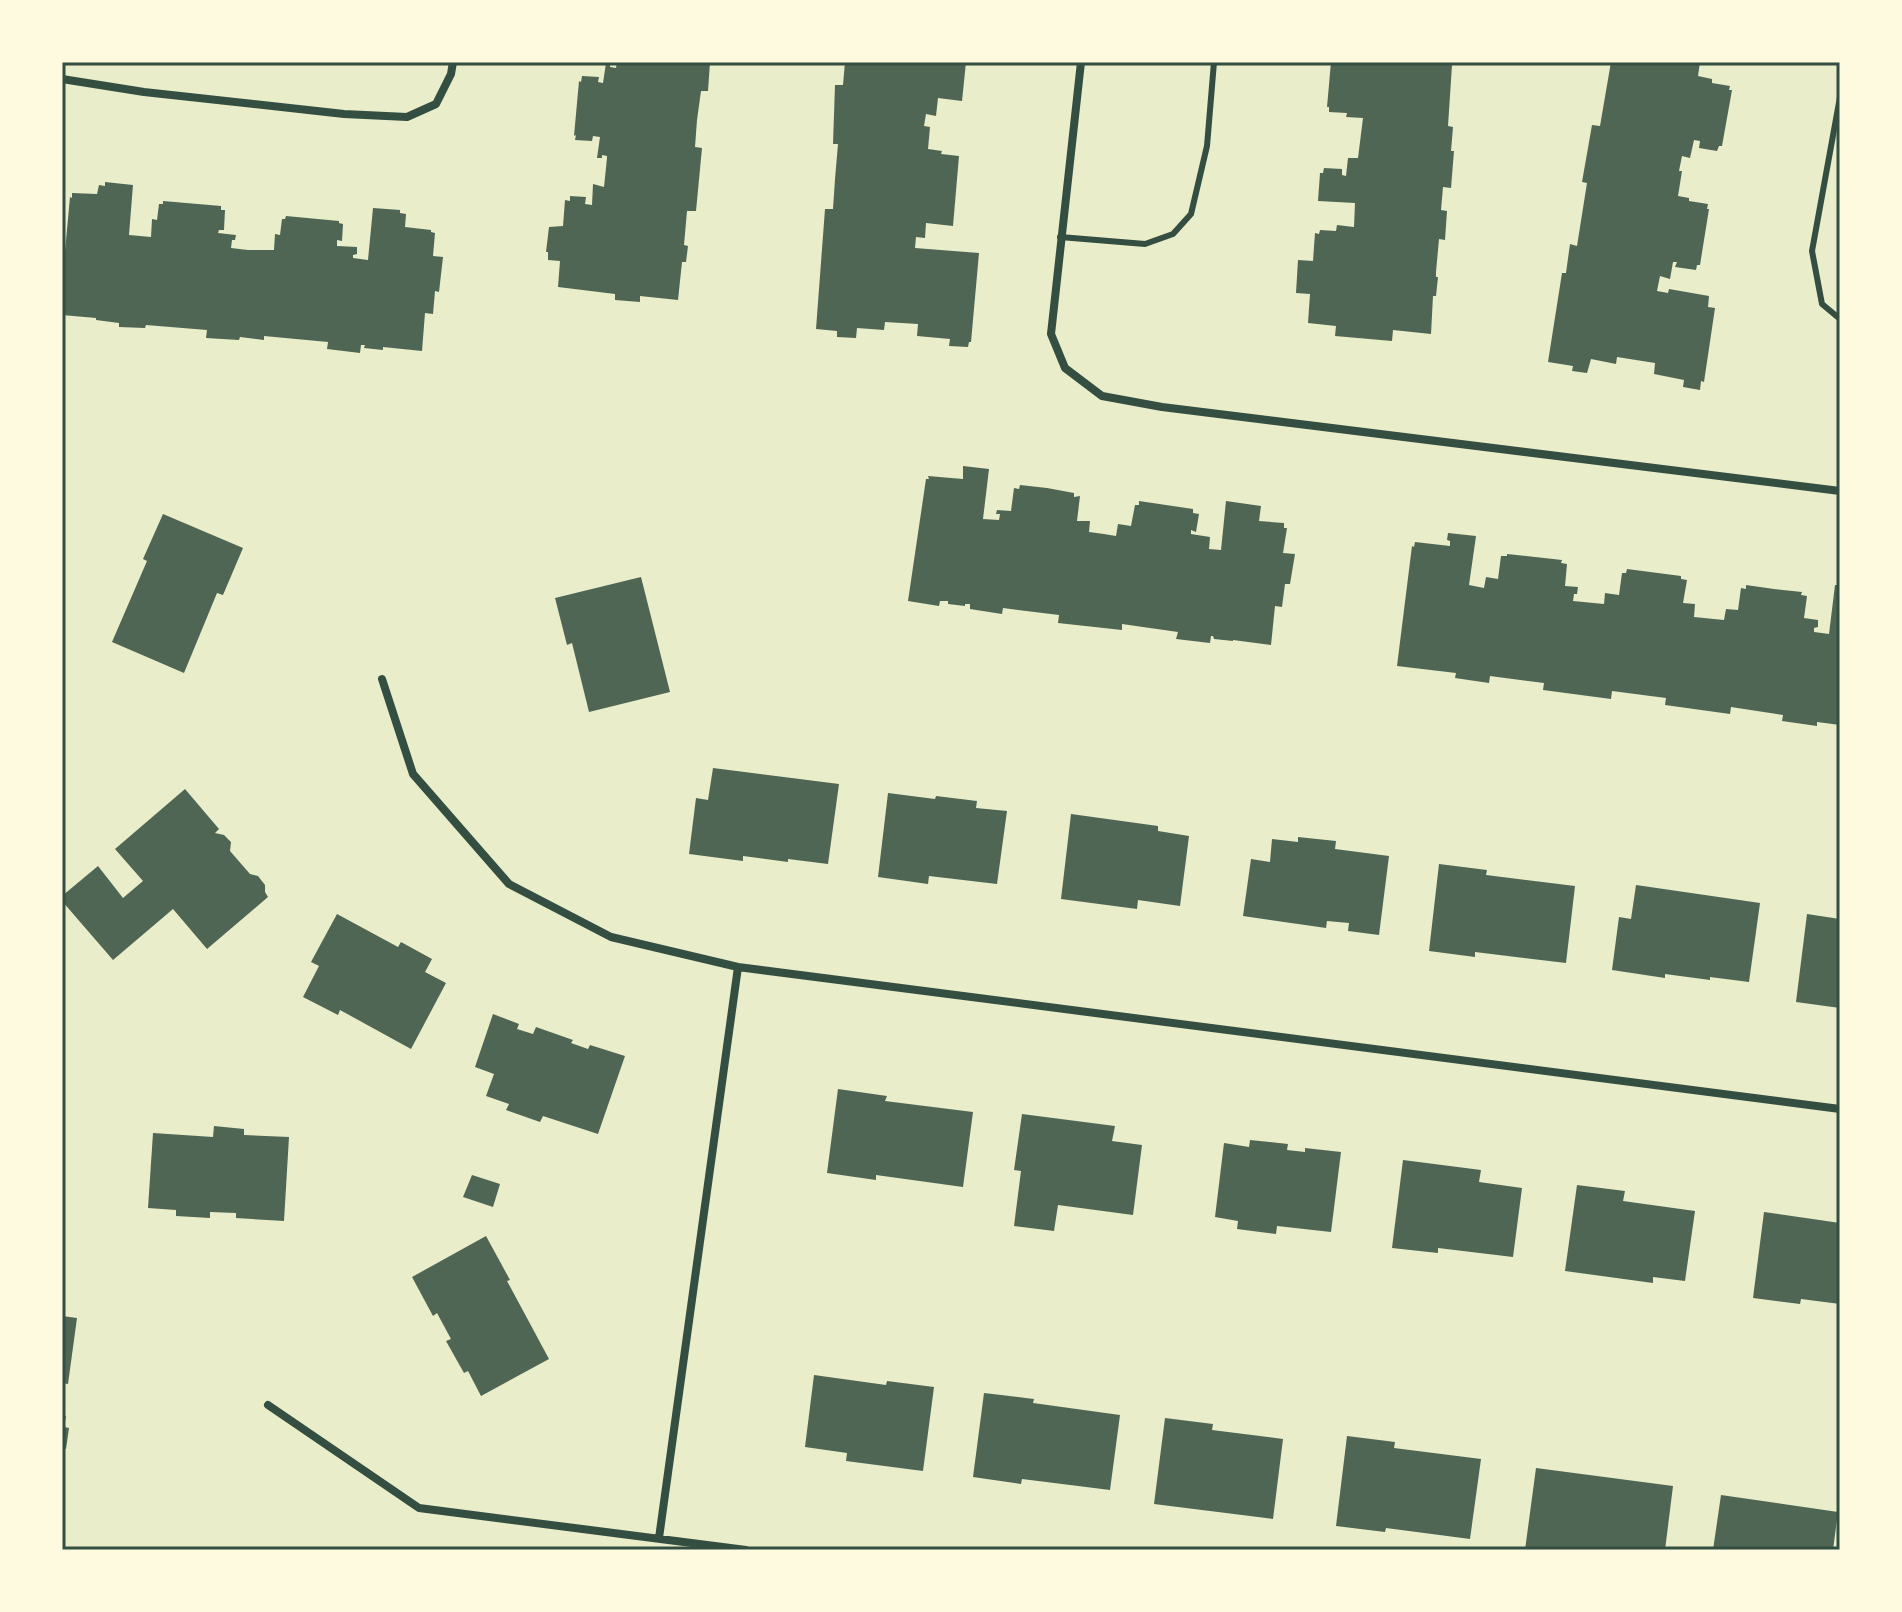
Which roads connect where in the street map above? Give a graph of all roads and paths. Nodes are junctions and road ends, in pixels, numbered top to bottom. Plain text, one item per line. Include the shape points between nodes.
1 (453, 62) edge
2 (1081, 62) edge
3 (1214, 62) edge
4 (62, 79) edge
5 (1840, 97) edge
6 (1060, 237) junction
7 (1840, 319) edge
8 (1840, 491) edge
9 (382, 679) dead end
10 (738, 967) junction
11 (1840, 1109) edge
12 (268, 1405) dead end
13 (659, 1538) junction
14 (746, 1550) edge

1 - 4 street via 436,104 407,117
2 - 6 street
3 - 6 lane via 1207,146 1191,214 1173,234 1145,244
5 - 7 lane via 1812,251 1822,304
6 - 8 street via 1051,334 1065,368 1102,396
9 - 10 street via 413,774 509,884 611,937
10 - 11 street
10 - 13 street
12 - 13 street via 419,1508
13 - 14 street

